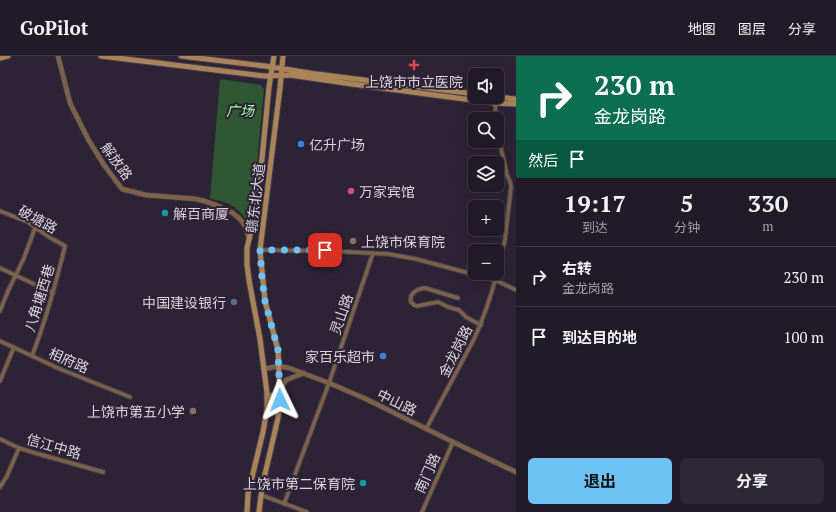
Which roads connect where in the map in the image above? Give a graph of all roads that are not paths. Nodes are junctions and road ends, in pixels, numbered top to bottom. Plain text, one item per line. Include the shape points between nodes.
1 (8, 56) edge
2 (58, 56) edge
3 (101, 56) edge
4 (181, 56) edge
5 (274, 56) edge
6 (282, 56) edge
7 (0, 58) edge
8 (272, 67) junction
9 (281, 68) junction
10 (271, 75) junction
11 (281, 75) junction
12 (468, 93) edge
13 (504, 98) edge
14 (468, 99) edge
15 (516, 99) edge
16 (504, 103) edge
17 (516, 104) edge
18 (502, 148) edge
19 (511, 184) junction
20 (516, 184) edge
21 (0, 212) edge
22 (35, 228) junction
23 (249, 238) junction
24 (504, 244) edge
25 (65, 246) joint
26 (260, 250) junction
27 (373, 253) junction
28 (0, 268) edge
29 (468, 273) edge
30 (16, 275) junction
31 (495, 280) joint
32 (516, 290) edge
33 (53, 293) junction
34 (458, 298) dead end
35 (0, 311) edge
36 (481, 325) junction
37 (0, 341) edge
38 (14, 347) junction
39 (32, 356) junction
40 (279, 366) junction
41 (264, 369) junction
42 (304, 373) junction
43 (0, 381) edge
44 (329, 383) junction
45 (280, 391) junction
46 (130, 397) dead end
47 (267, 398) junction
48 (280, 400) junction
49 (426, 429) junction
50 (0, 439) edge
51 (453, 442) junction
52 (18, 448) junction
53 (103, 472) dead end
54 (516, 472) edge
55 (0, 487) edge
56 (261, 495) junction
57 (284, 504) junction
58 (246, 512) edge
59 (259, 512) edge
60 (307, 512) edge
61 (422, 512) edge

1 - 7 main road
2 - 23 street, 解放路 via 70,103 88,139 122,189 216,205 240,219
3 - 10 main road
4 - 8 main road
5 - 8 main road
6 - 9 main road, 赣东北大道
8 - 9 main road
8 - 10 main road
9 - 11 main road, 赣东北大道
9 - 12 main road
10 - 11 main road
10 - 23 main road via 261,169
11 - 14 main road
11 - 26 main road, 赣东北大道
13 - 15 main road
16 - 17 main road
18 - 19 street, 金龙岗路
19 - 20 street
19 - 24 street, 金龙岗路
21 - 22 street, 破塘路 via 28,222
22 - 25 street, 破塘路
22 - 30 street
23 - 41 main road via 247,264
25 - 33 street, 八角塘西巷
26 - 27 street
26 - 40 main road, 赣东北大道 via 265,301 278,350
27 - 29 street via 416,259
27 - 44 street, 灵山路
28 - 30 street
30 - 33 street
30 - 35 street
31 - 32 street
31 - 36 street, 金龙岗路
33 - 39 street, 八角塘西巷
34 - 36 street via 425,288 413,292 410,299 417,306 438,302 459,310
36 - 49 street, 金龙岗路
37 - 38 street, 相府路
38 - 39 street, 相府路
38 - 43 street
39 - 46 street, 相府路
40 - 41 street, 中山路
40 - 42 street, 中山路
40 - 45 main road, 赣东北大道
41 - 47 main road
42 - 44 street, 中山路
42 - 45 street via 286,380
44 - 49 street, 中山路
44 - 57 street, 灵山路
45 - 48 main road, 赣东北大道
47 - 48 main road via 274,395
47 - 58 main road via 263,432
48 - 56 main road, 赣东北大道
49 - 51 street, 中山路
50 - 52 street, 信江中路
51 - 54 street, 中山路
51 - 61 street, 南门路
52 - 53 street, 信江中路
52 - 55 street
56 - 57 street
56 - 59 main road, 赣东北大道
57 - 60 street

